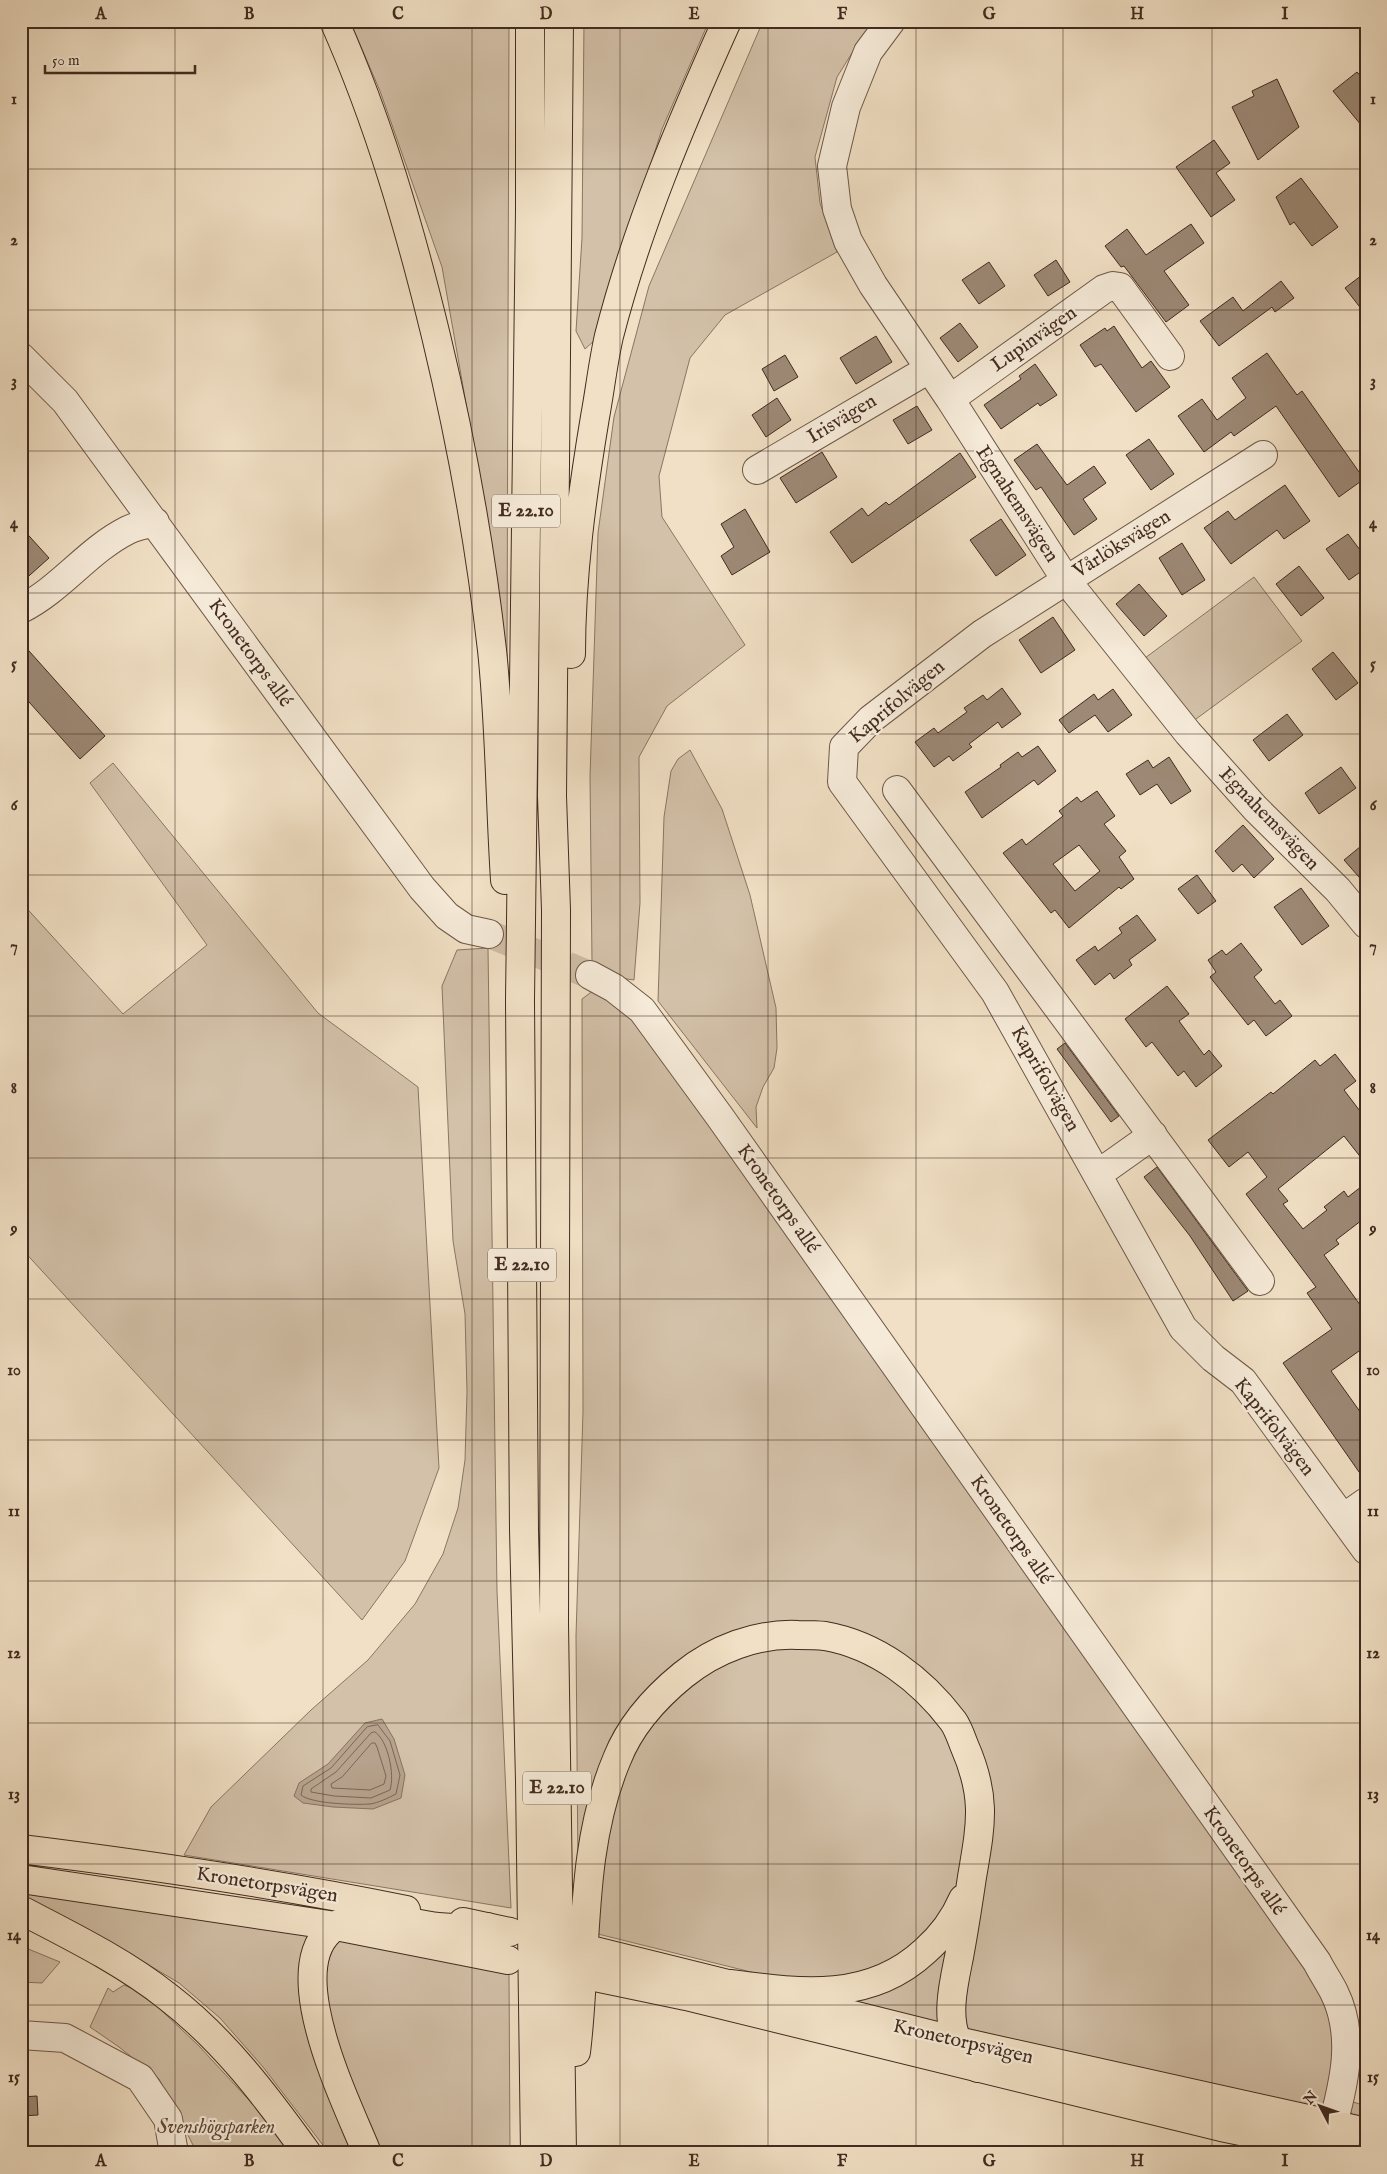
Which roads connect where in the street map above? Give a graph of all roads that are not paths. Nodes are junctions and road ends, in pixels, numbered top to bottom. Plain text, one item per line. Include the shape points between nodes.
1 (334, 21) edge
2 (530, 21) edge
3 (559, 21) edge
4 (727, 21) edge
5 (891, 21) edge
6 (1170, 356) dead end
7 (21, 357) edge
8 (929, 369) junction
9 (950, 399) junction
10 (1263, 455) dead end
11 (757, 470) dead end
12 (155, 522) junction
13 (1066, 580) junction
14 (21, 608) edge
15 (982, 634) joint
16 (897, 790) dead end
17 (556, 910) junction
18 (1366, 924) edge
19 (489, 934) tunnel mouth
20 (590, 975) tunnel mouth
21 (520, 1000) junction
22 (1153, 1134) junction
23 (1098, 1174) junction
24 (1260, 1281) dead end
25 (1366, 1502) edge
26 (1343, 1518) junction
27 (1366, 1550) edge
28 (21, 1849) edge
29 (973, 1875) junction
30 (21, 1879) edge
31 (21, 1910) edge
32 (336, 1926) junction
33 (508, 1960) dead end
34 (730, 1984) junction
35 (21, 2035) edge
36 (957, 2042) junction
37 (978, 2068) junction
38 (1366, 2132) edge
39 (1333, 2145) edge
40 (174, 2153) edge
41 (307, 2153) edge
42 (368, 2153) edge
43 (535, 2153) edge
44 (563, 2153) edge

1 - 21 main road via 397,191 424,284 471,500 492,650 508,918
2 - 21 main road, E 22.10
3 - 17 main road, E 22.10 via 552,786
4 - 17 main road via 647,211 609,337 577,540 571,628 570,764
5 - 8 street, Egnahemsvägen via 868,52 846,107 832,166 837,209 848,241
6 - 9 street, Lupinvägen via 1120,287 1113,286 1104,289
7 - 12 street, Kronetorps allé via 65,401
8 - 9 street, Egnahemsvägen
8 - 11 street, Irisvägen
9 - 13 street, Egnahemsvägen
10 - 13 street, Vårlöksvägen
12 - 14 street via 130,529 98,548 35,602
12 - 19 street, Kronetorps allé via 422,888 447,916 466,929
13 - 15 street, Vårlöksvägen
13 - 18 street, Egnahemsvägen via 1188,733 1254,808 1338,890
15 - 23 street, Kaprifolvägen via 871,719 844,747 842,782 995,992
16 - 22 street
17 - 44 main road, E 22.10 via 554,1624
20 - 39 street, Kronetorps allé via 614,988 642,1010 1317,1962 1335,1993 1347,2051
21 - 43 main road, E 22.10 via 524,1520
22 - 23 street
22 - 24 street
23 - 26 street, Kaprifolvägen via 1183,1328 1213,1358 1244,1381
25 - 26 street
26 - 27 street, Kaprifolvägen
28 - 32 main road, Kronetorpsvägen via 320,1893 499,1930 439,1928 381,1917 352,1918
29 - 34 main road via 956,1916 938,1940 912,1963 883,1980 849,1990 814,1992
29 - 36 main road via 953,1984 952,2018
29 - 44 main road via 981,1832 980,1794 972,1763 955,1724 928,1690 863,1647 825,1636 785,1634 749,1641 717,1652 692,1668 665,1690 639,1720 617,1757 605,1795 586,1896 581,2006
30 - 32 main road, Kronetorpsvägen
31 - 41 main road via 125,1967 169,1997 246,2070
32 - 33 main road, Kronetorpsvägen
32 - 42 main road via 320,1940 312,1974 313,1994 326,2048
34 - 36 main road, Kronetorpsvägen
34 - 37 main road, Kronetorpsvägen via 595,1964 686,1996
35 - 40 street via 65,2038 140,2078 168,2119
36 - 37 main road
36 - 39 main road, Kronetorpsvägen
37 - 39 main road, Kronetorpsvägen via 1221,2127
38 - 39 main road

